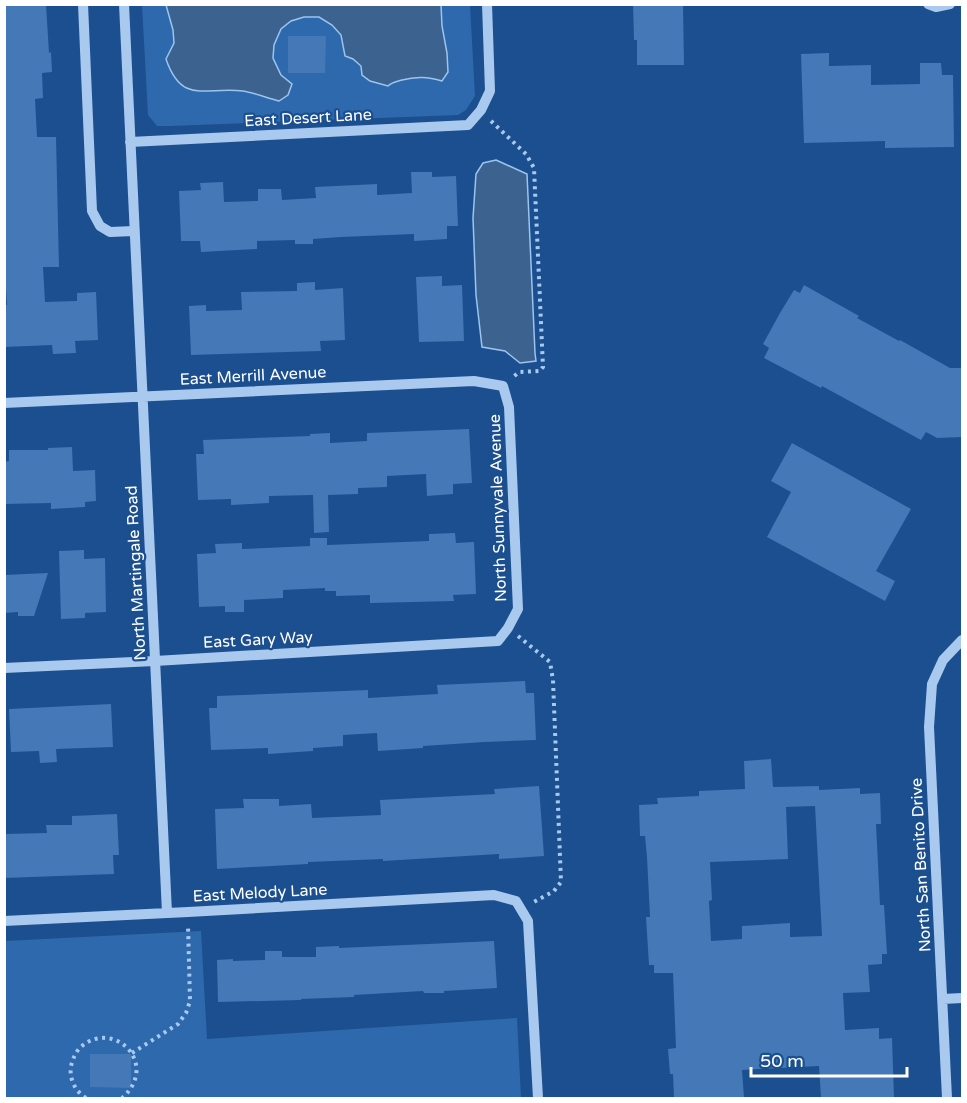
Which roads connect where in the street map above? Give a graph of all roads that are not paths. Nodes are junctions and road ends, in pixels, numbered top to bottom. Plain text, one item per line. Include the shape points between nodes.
1 (83, 4) edge
2 (124, 4) edge
3 (486, 4) edge
4 (928, 4) edge
5 (950, 4) edge
6 (130, 142) junction
7 (135, 231) junction
8 (503, 386) joint
9 (142, 396) junction
10 (4, 403) edge
11 (508, 628) joint
12 (963, 640) edge
13 (155, 661) junction
14 (4, 668) edge
15 (167, 913) junction
16 (4, 921) edge
17 (963, 998) edge
18 (943, 999) junction
19 (538, 1098) edge
20 (947, 1098) edge

1 - 7 street via 92,211 100,226 110,232
2 - 6 street, North Martingale Road
3 - 6 street, East Desert Lane via 490,91 468,125
4 - 5 street
6 - 7 street, North Martingale Road
7 - 9 street, North Martingale Road
8 - 9 street, East Merrill Avenue via 474,381
8 - 11 street, North Sunnyvale Avenue via 509,407 518,609
9 - 10 street, East Merrill Avenue
9 - 13 street, North Martingale Road
11 - 13 street, East Gary Way via 498,641
12 - 18 street, North San Benito Drive via 943,660 932,684 929,726
13 - 14 street, East Gary Way
13 - 15 street, North Martingale Road
15 - 16 street, East Melody Lane
15 - 19 street, East Melody Lane via 494,895 519,905 528,921
17 - 18 street
18 - 20 street, North San Benito Drive

